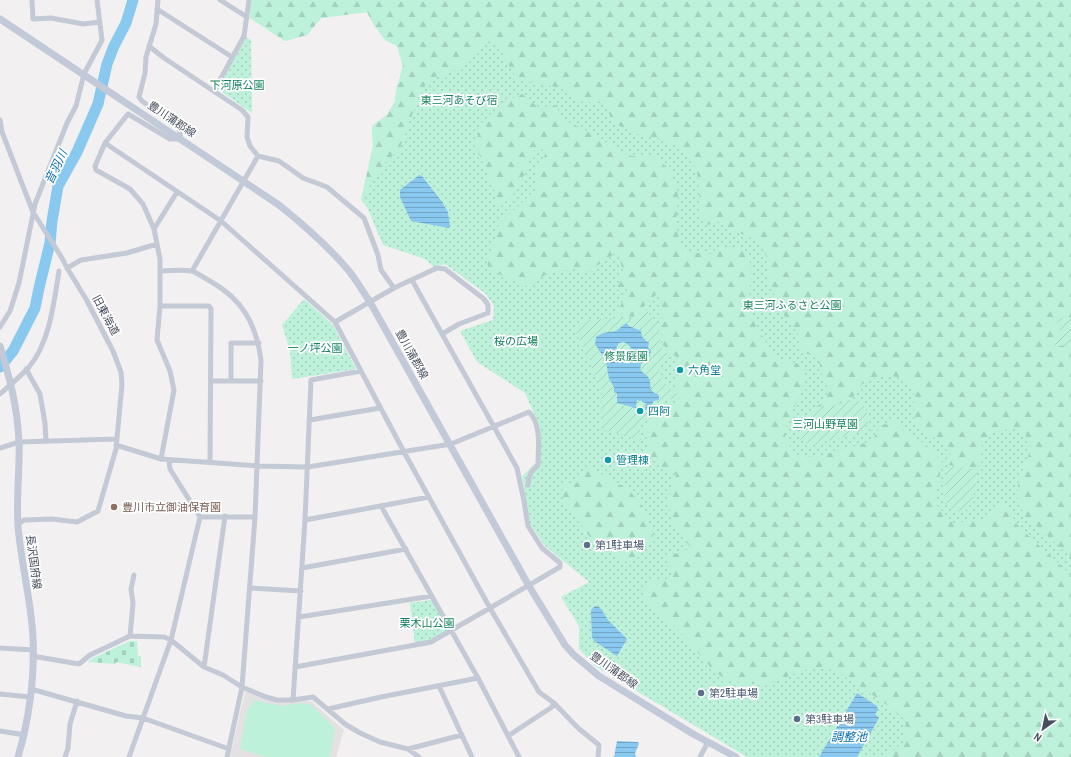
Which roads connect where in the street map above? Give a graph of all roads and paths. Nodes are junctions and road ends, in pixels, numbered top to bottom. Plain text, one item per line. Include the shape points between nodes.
1 (32, 0) edge
2 (97, 0) edge
3 (158, 0) edge
4 (220, 0) edge
5 (249, 0) edge
6 (158, 9) junction
7 (247, 17) junction
8 (0, 19) edge
9 (100, 22) junction
10 (148, 46) junction
11 (232, 57) junction
12 (86, 75) junction
13 (214, 91) junction
14 (0, 120) edge
15 (181, 139) junction
16 (105, 143) junction
17 (258, 156) junction
18 (244, 181) junction
19 (177, 192) junction
20 (35, 214) junction
21 (221, 220) junction
22 (154, 229) junction
23 (157, 244) junction
24 (67, 268) junction
25 (59, 271) dead end
26 (160, 271) junction
27 (192, 271) junction
28 (412, 280) junction
29 (394, 288) junction
30 (370, 302) junction
31 (160, 306) junction
32 (334, 322) junction
33 (0, 327) edge
34 (442, 334) junction
35 (259, 343) junction
36 (0, 346) edge
37 (26, 369) junction
38 (361, 371) junction
39 (212, 381) junction
40 (231, 381) junction
41 (261, 381) junction
42 (12, 384) junction
43 (0, 394) edge
44 (380, 408) junction
45 (310, 420) junction
46 (495, 426) junction
47 (46, 441) junction
48 (19, 442) junction
49 (117, 442) junction
50 (451, 444) junction
51 (0, 448) edge
52 (404, 452) junction
53 (161, 459) junction
54 (169, 460) junction
55 (210, 462) junction
56 (258, 466) junction
57 (308, 467) junction
58 (528, 485) dead end
59 (429, 497) junction
60 (381, 506) junction
61 (225, 516) junction
62 (200, 517) junction
63 (255, 517) junction
64 (305, 520) junction
65 (18, 524) junction
66 (406, 549) junction
67 (302, 568) junction
68 (134, 575) dead end
69 (529, 586) junction
70 (250, 588) junction
71 (301, 591) junction
72 (432, 596) junction
73 (490, 608) junction
74 (299, 617) junction
75 (452, 630) junction
76 (130, 636) junction
77 (171, 640) junction
78 (0, 648) edge
79 (33, 653) junction
80 (204, 667) junction
81 (295, 667) junction
82 (478, 678) junction
83 (439, 686) junction
84 (242, 687) junction
85 (31, 689) junction
86 (0, 694) edge
87 (30, 697) junction
88 (293, 700) junction
89 (77, 701) junction
90 (554, 704) junction
91 (328, 709) junction
92 (143, 718) junction
93 (0, 730) edge
94 (25, 735) junction
95 (462, 735) junction
96 (508, 736) junction
97 (708, 742) junction
98 (229, 749) junction
99 (408, 749) junction
100 (18, 757) edge
101 (65, 757) edge
102 (129, 757) edge
103 (227, 757) edge
104 (419, 757) edge
105 (472, 757) edge
106 (519, 757) edge
107 (598, 757) edge
108 (700, 757) edge
109 (736, 757) edge

1 - 9 street via 33,20 51,18 83,24
2 - 9 street
3 - 6 street
4 - 7 street
5 - 7 street
6 - 10 street
6 - 11 street
7 - 11 street via 244,36
8 - 12 main road, 豊川蒲郡線
9 - 12 street via 102,40
10 - 13 street
10 - 15 street via 139,97 179,128
11 - 13 street
12 - 15 main road, 豊川蒲郡線
12 - 20 street via 76,106 35,204
13 - 17 street via 248,117 247,137
14 - 20 street, 旧東海道 via 2,132
15 - 16 street via 170,139 128,114
15 - 18 main road, 豊川蒲郡線
16 - 19 street
16 - 22 street via 95,166 96,170 130,189 143,204
17 - 18 street
17 - 29 street via 280,162 303,178 327,187 364,218 381,270
18 - 21 street
18 - 30 main road, 豊川蒲郡線 via 279,205 328,248
19 - 21 street
19 - 22 street
20 - 24 street, 旧東海道
20 - 33 street via 19,283 10,311
21 - 27 street
21 - 32 street
22 - 23 street
23 - 24 street via 127,253 81,260
23 - 26 street
24 - 49 street, 旧東海道 via 86,299 121,372
25 - 37 street via 50,321 37,353
26 - 27 street
26 - 31 street
27 - 35 street via 222,288 238,302
28 - 29 street
28 - 34 street
28 - 34 street via 437,268 445,269 484,299 488,305 488,313 459,324
29 - 30 street
30 - 32 street
30 - 50 main road, 豊川蒲郡線
31 - 39 street via 209,306
31 - 53 street via 158,340 174,390
32 - 38 street
34 - 46 street
35 - 40 street via 231,343
35 - 41 street
36 - 42 main road, 長沢国府線
37 - 42 street
37 - 47 street via 40,394
38 - 44 street
38 - 45 street via 311,380
39 - 40 street
39 - 55 street
40 - 41 street
41 - 56 street
42 - 43 street
42 - 48 main road, 長沢国府線
44 - 45 street
44 - 52 street
45 - 57 street
46 - 50 street
46 - 58 street via 529,412 534,416 538,430 538,464 529,476
46 - 69 street via 517,468 528,526 542,548 560,563 560,567
47 - 48 street
47 - 49 street
48 - 51 street
48 - 65 main road, 長沢国府線
49 - 53 street
49 - 65 street, 旧東海道 via 98,511 78,522 52,519 24,520
50 - 52 street
50 - 69 main road, 豊川蒲郡線
52 - 57 street
52 - 59 street
53 - 54 street
54 - 55 street
54 - 62 street via 170,469
55 - 56 street
56 - 57 street
56 - 63 street
57 - 64 street
59 - 60 street
59 - 73 street
60 - 64 street
60 - 66 street
61 - 62 street
61 - 63 street
61 - 80 street
62 - 77 street
63 - 70 street
64 - 67 street
65 - 79 main road, 長沢国府線
66 - 67 street
66 - 72 street
67 - 71 street
68 - 76 street via 131,589 133,603
69 - 73 street
69 - 97 main road, 豊川蒲郡線 via 565,645 588,668
70 - 71 street
70 - 84 street
71 - 74 street
72 - 74 street
72 - 75 street
73 - 75 street
73 - 90 street via 539,692
74 - 81 street
75 - 81 street via 426,644
75 - 82 street
76 - 77 street via 164,637
76 - 79 street via 90,655 79,664
77 - 80 street
77 - 92 street
78 - 79 street
79 - 85 main road, 長沢国府線
80 - 84 street
81 - 88 street
82 - 83 street
82 - 96 street
83 - 91 street
83 - 95 street
84 - 88 street via 277,700
84 - 98 street
85 - 87 main road, 長沢国府線
85 - 89 street
86 - 87 street
87 - 94 main road, 長沢国府線
88 - 91 street via 313,697
89 - 92 street via 126,716
89 - 101 street via 70,724
90 - 96 street
90 - 107 street via 599,745
91 - 99 street via 360,733 380,742
92 - 98 street
92 - 102 street
93 - 94 street
94 - 100 main road, 長沢国府線
95 - 99 street
95 - 105 street
96 - 106 street
97 - 108 street
97 - 109 main road, 豊川蒲郡線
98 - 103 street
99 - 104 street

